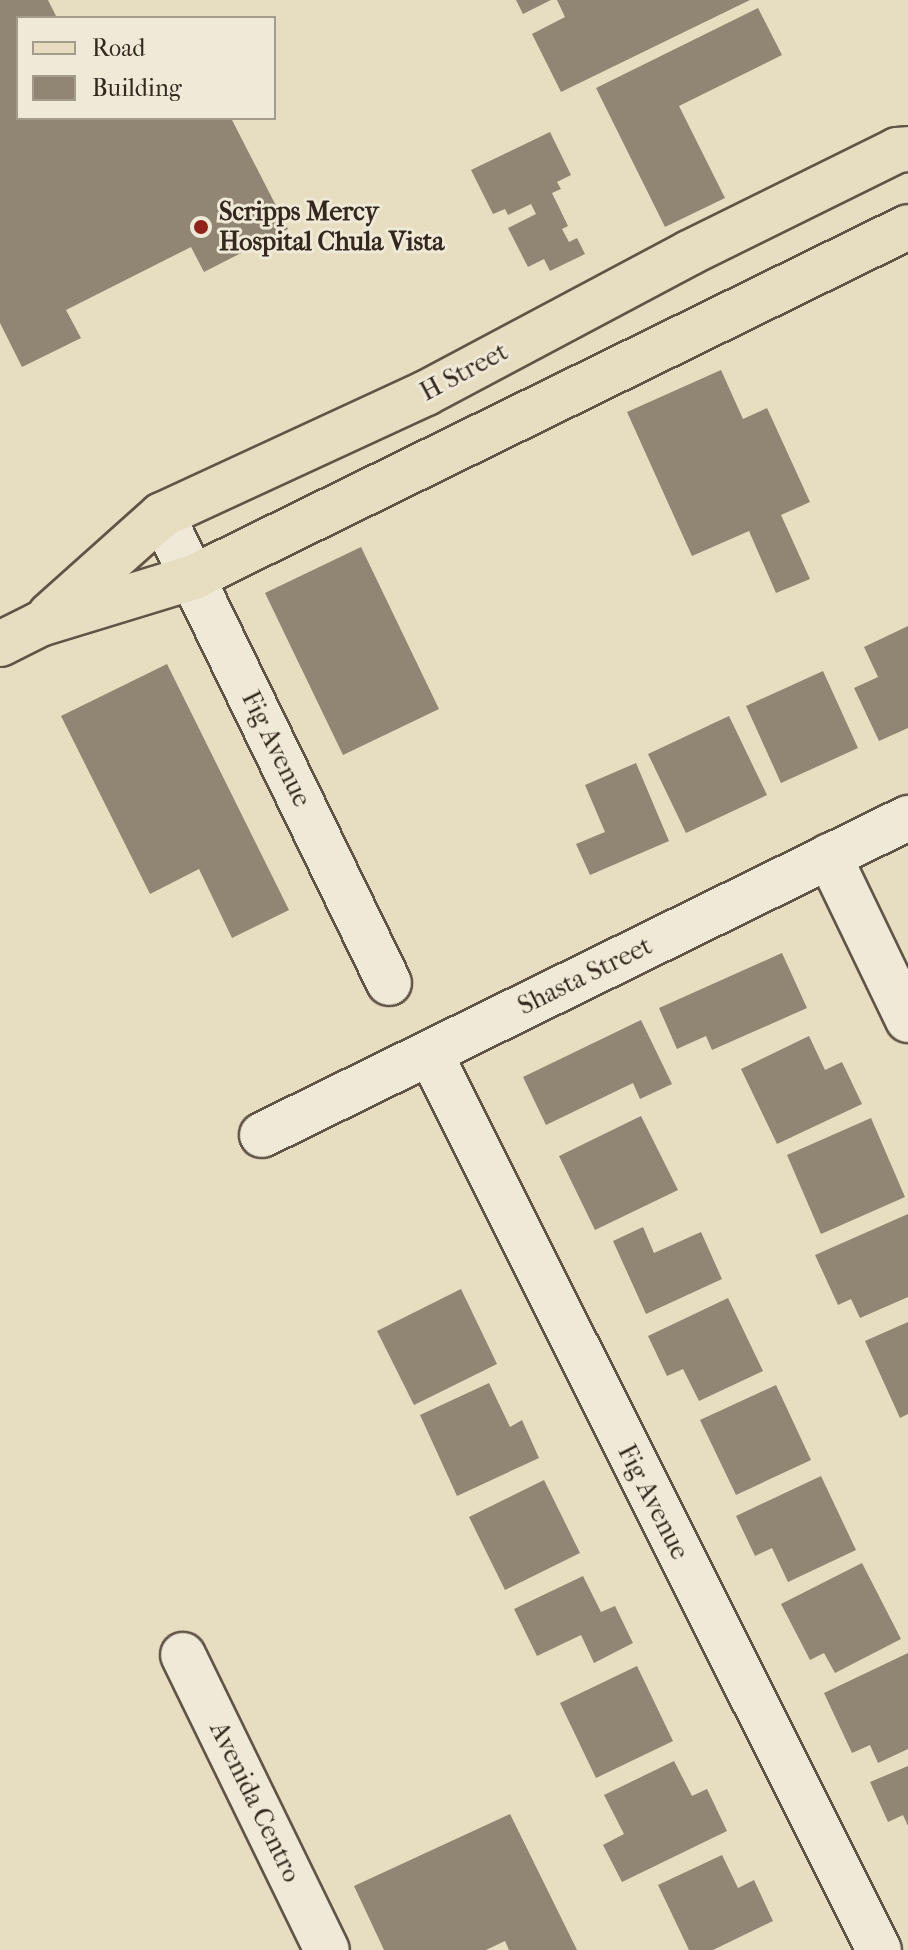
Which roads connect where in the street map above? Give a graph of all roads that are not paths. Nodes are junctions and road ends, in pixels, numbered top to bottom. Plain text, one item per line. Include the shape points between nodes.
1 (908, 149) edge
2 (908, 227) edge
3 (162, 515) junction
4 (194, 577) junction
5 (40, 624) junction
6 (0, 644) edge
7 (908, 818) edge
8 (829, 856) junction
9 (389, 983) dead end
10 (908, 1020) edge
11 (430, 1053) junction
12 (262, 1135) dead end
13 (183, 1655) dead end
14 (327, 1950) edge
15 (879, 1950) edge

1 - 3 main road, H Street via 689,253 426,393
2 - 4 main road, H Street
3 - 4 street, Fig Avenue
3 - 5 main road, H Street
4 - 5 main road, H Street
4 - 9 street, Fig Avenue
5 - 6 main road, H Street
7 - 8 street, Shasta Street
8 - 10 street
8 - 11 street, Shasta Street
11 - 12 street, Shasta Street
11 - 15 street, Fig Avenue
13 - 14 street, Avenida Centro

